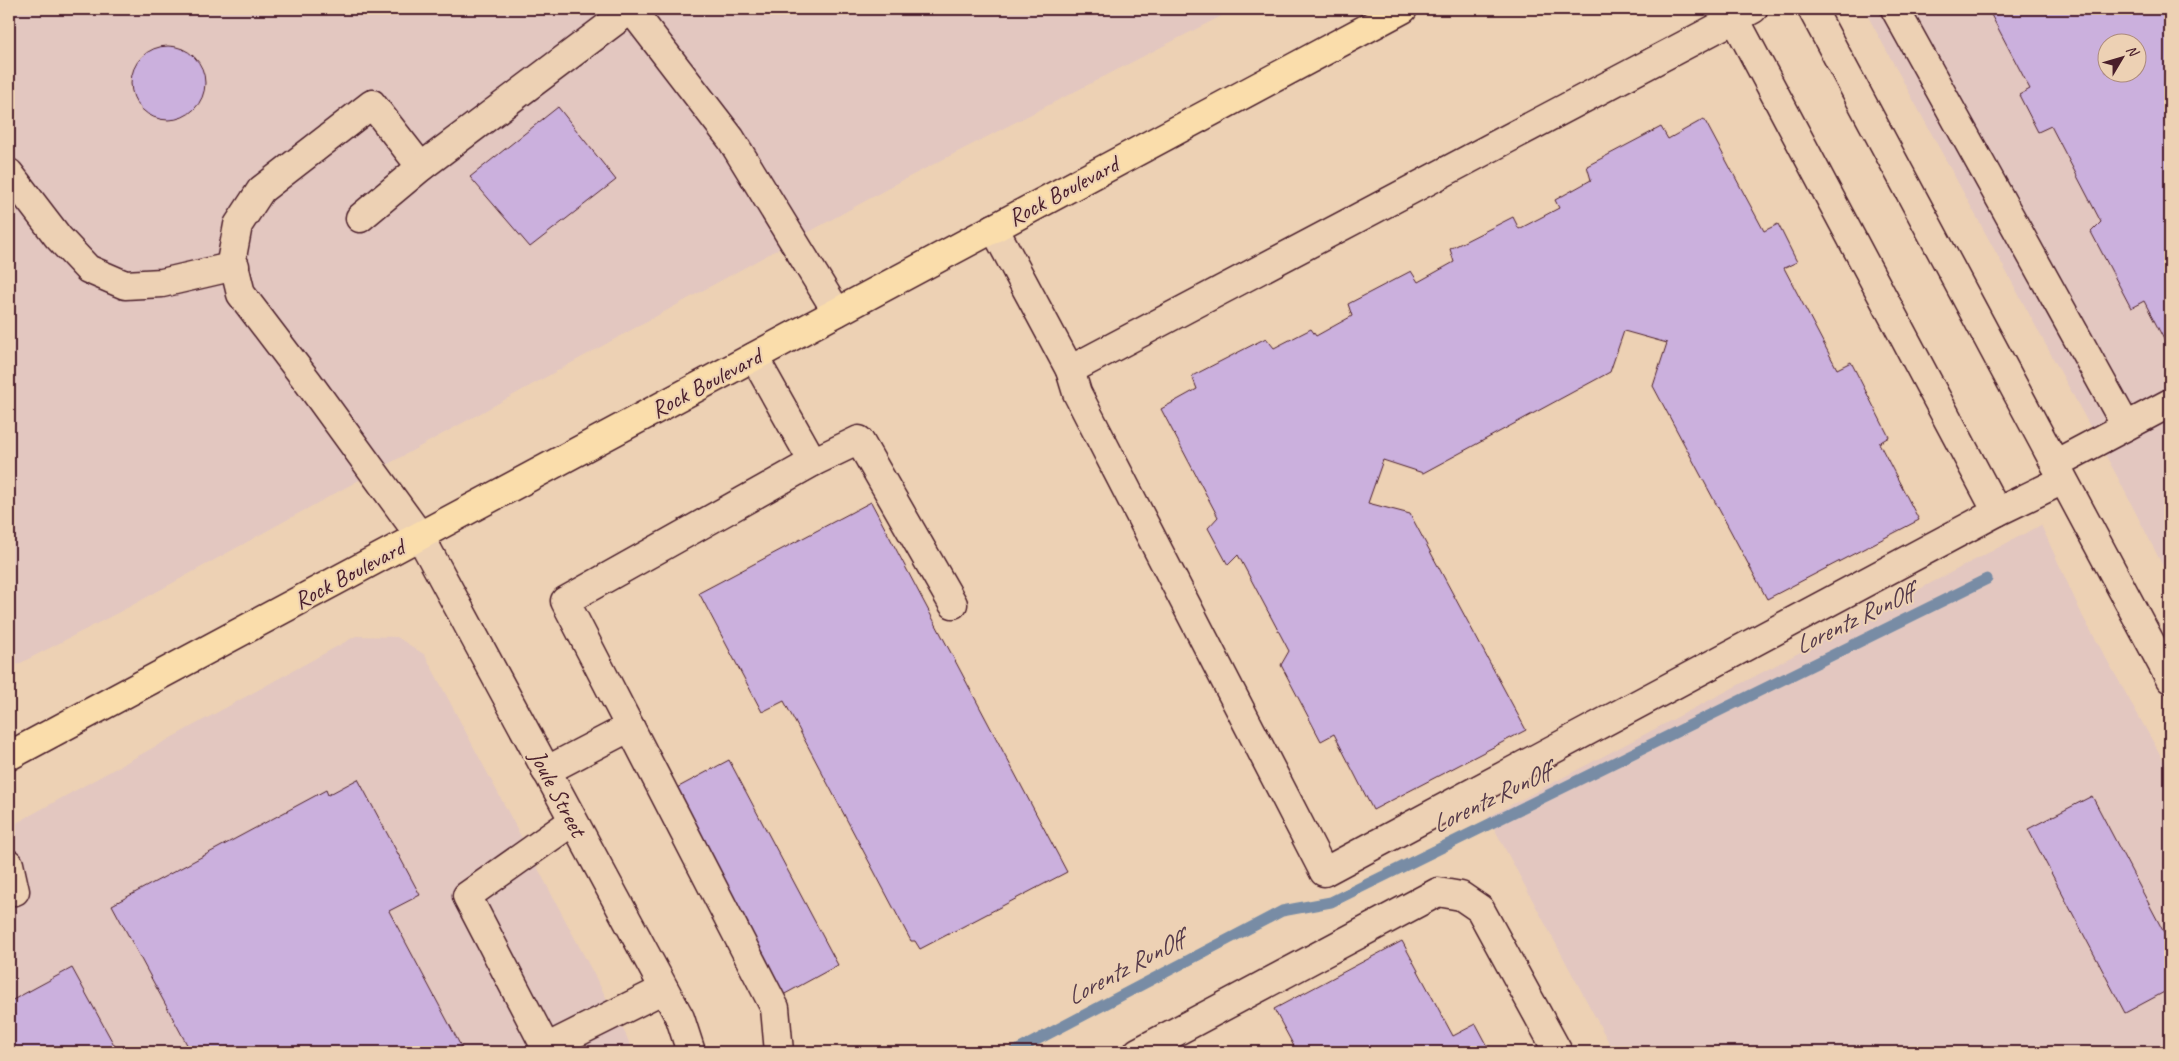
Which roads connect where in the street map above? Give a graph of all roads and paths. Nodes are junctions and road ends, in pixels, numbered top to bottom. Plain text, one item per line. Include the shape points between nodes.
1 (631, 9) edge
2 (1403, 9) edge
3 (1812, 9) edge
4 (1895, 9) edge
5 (1744, 14) edge
6 (420, 167) junction
7 (9, 173) edge
8 (360, 218) dead end
9 (994, 228) junction
10 (235, 266) junction
11 (837, 312) junction
12 (754, 357) junction
13 (1070, 370) junction
14 (2170, 403) edge
15 (2126, 426) junction
16 (812, 462) junction
17 (2059, 472) junction
18 (1998, 512) junction
19 (420, 536) junction
20 (953, 604) dead end
21 (2170, 679) edge
22 (630, 728) junction
23 (9, 756) edge
24 (546, 771) junction
25 (573, 820) junction
26 (9, 864) edge
27 (15, 892) dead end
28 (664, 988) junction
29 (1151, 1049) edge
30 (690, 1052) edge
31 (779, 1052) edge
32 (1558, 1052) edge

1 - 6 street
1 - 11 street via 731,139
2 - 9 main road, Rock Boulevard
3 - 17 street
4 - 15 street
5 - 13 street
5 - 18 street
6 - 8 street
6 - 10 street, Joule Street via 372,104 261,190 238,226 232,256
7 - 10 street via 58,237 88,269 125,285 162,283
9 - 11 main road, Rock Boulevard
9 - 13 street
10 - 19 street, Joule Street via 241,294
11 - 12 main road, Rock Boulevard
12 - 16 street
12 - 19 main road, Rock Boulevard
13 - 18 street via 1077,393 1324,872
14 - 15 street
15 - 17 street
16 - 20 street via 859,440
16 - 22 street via 565,601
17 - 18 street
17 - 21 street
19 - 23 main road, Rock Boulevard
19 - 24 street, Joule Street
22 - 24 street
22 - 31 street via 775,1008
24 - 25 street, Joule Street
25 - 28 street, Joule Street
25 - 28 street via 466,896 546,1048
26 - 27 street
28 - 30 street, Joule Street via 680,1018
29 - 32 street via 1438,892 1462,896 1480,909

